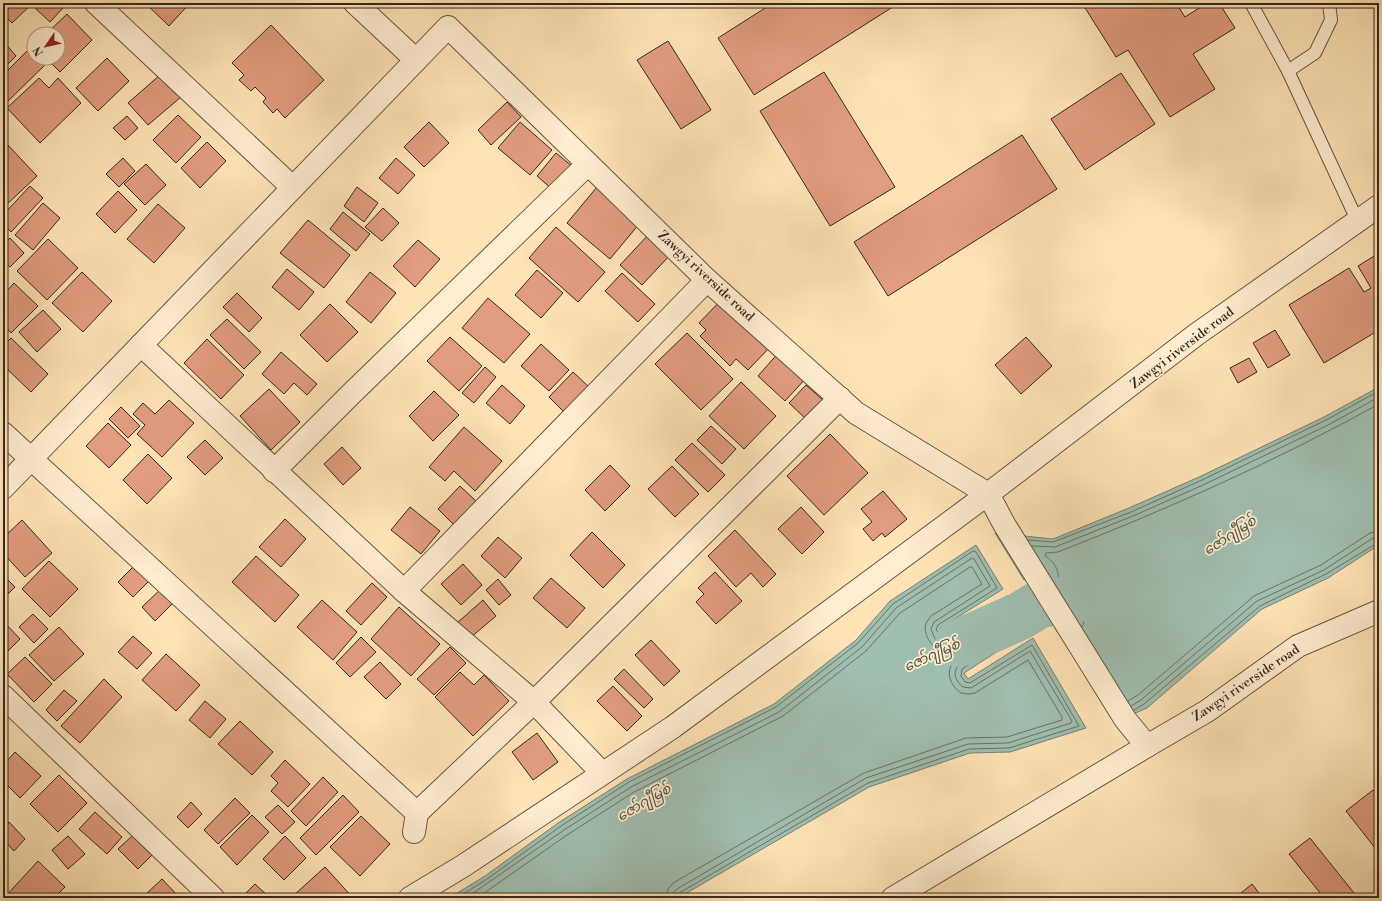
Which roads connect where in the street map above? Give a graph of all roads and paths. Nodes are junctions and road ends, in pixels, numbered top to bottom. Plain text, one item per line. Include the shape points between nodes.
1 (96, 3) edge
2 (355, 3) edge
3 (1250, 3) edge
4 (1329, 3) edge
5 (416, 60) junction
6 (1288, 71) junction
7 (588, 164) junction
8 (292, 187) junction
9 (1379, 206) edge
10 (1357, 220) junction
11 (707, 280) junction
12 (141, 345) junction
13 (840, 398) junction
14 (3, 434) edge
15 (30, 459) junction
16 (274, 471) junction
17 (3, 488) edge
18 (988, 494) junction
19 (404, 591) junction
20 (1379, 611) edge
21 (3, 696) edge
22 (534, 702) junction
23 (1146, 746) junction
24 (602, 773) junction
25 (213, 898) edge
26 (410, 898) edge
27 (894, 898) edge

1 - 8 street
2 - 5 street
3 - 6 lane
4 - 6 lane via 1332,20 1315,52
5 - 7 street, Zawgyi riverside road via 448,27
5 - 8 street
6 - 10 lane
7 - 11 street, Zawgyi riverside road
7 - 16 street
8 - 12 street
9 - 10 street, Zawgyi riverside road
10 - 18 street, Zawgyi riverside road via 1197,334
11 - 13 street, Zawgyi riverside road
11 - 19 street
12 - 15 street
12 - 16 street
13 - 18 street, Zawgyi riverside road via 863,417
13 - 22 street
14 - 15 street
15 - 17 street
15 - 22 street via 416,822
16 - 19 street
18 - 23 street via 1125,719
18 - 24 street via 673,727
19 - 22 street
20 - 23 street, Zawgyi riverside road via 1298,646 1207,711
21 - 25 street
22 - 24 street
23 - 27 street, Zawgyi riverside road
24 - 26 street via 463,866

